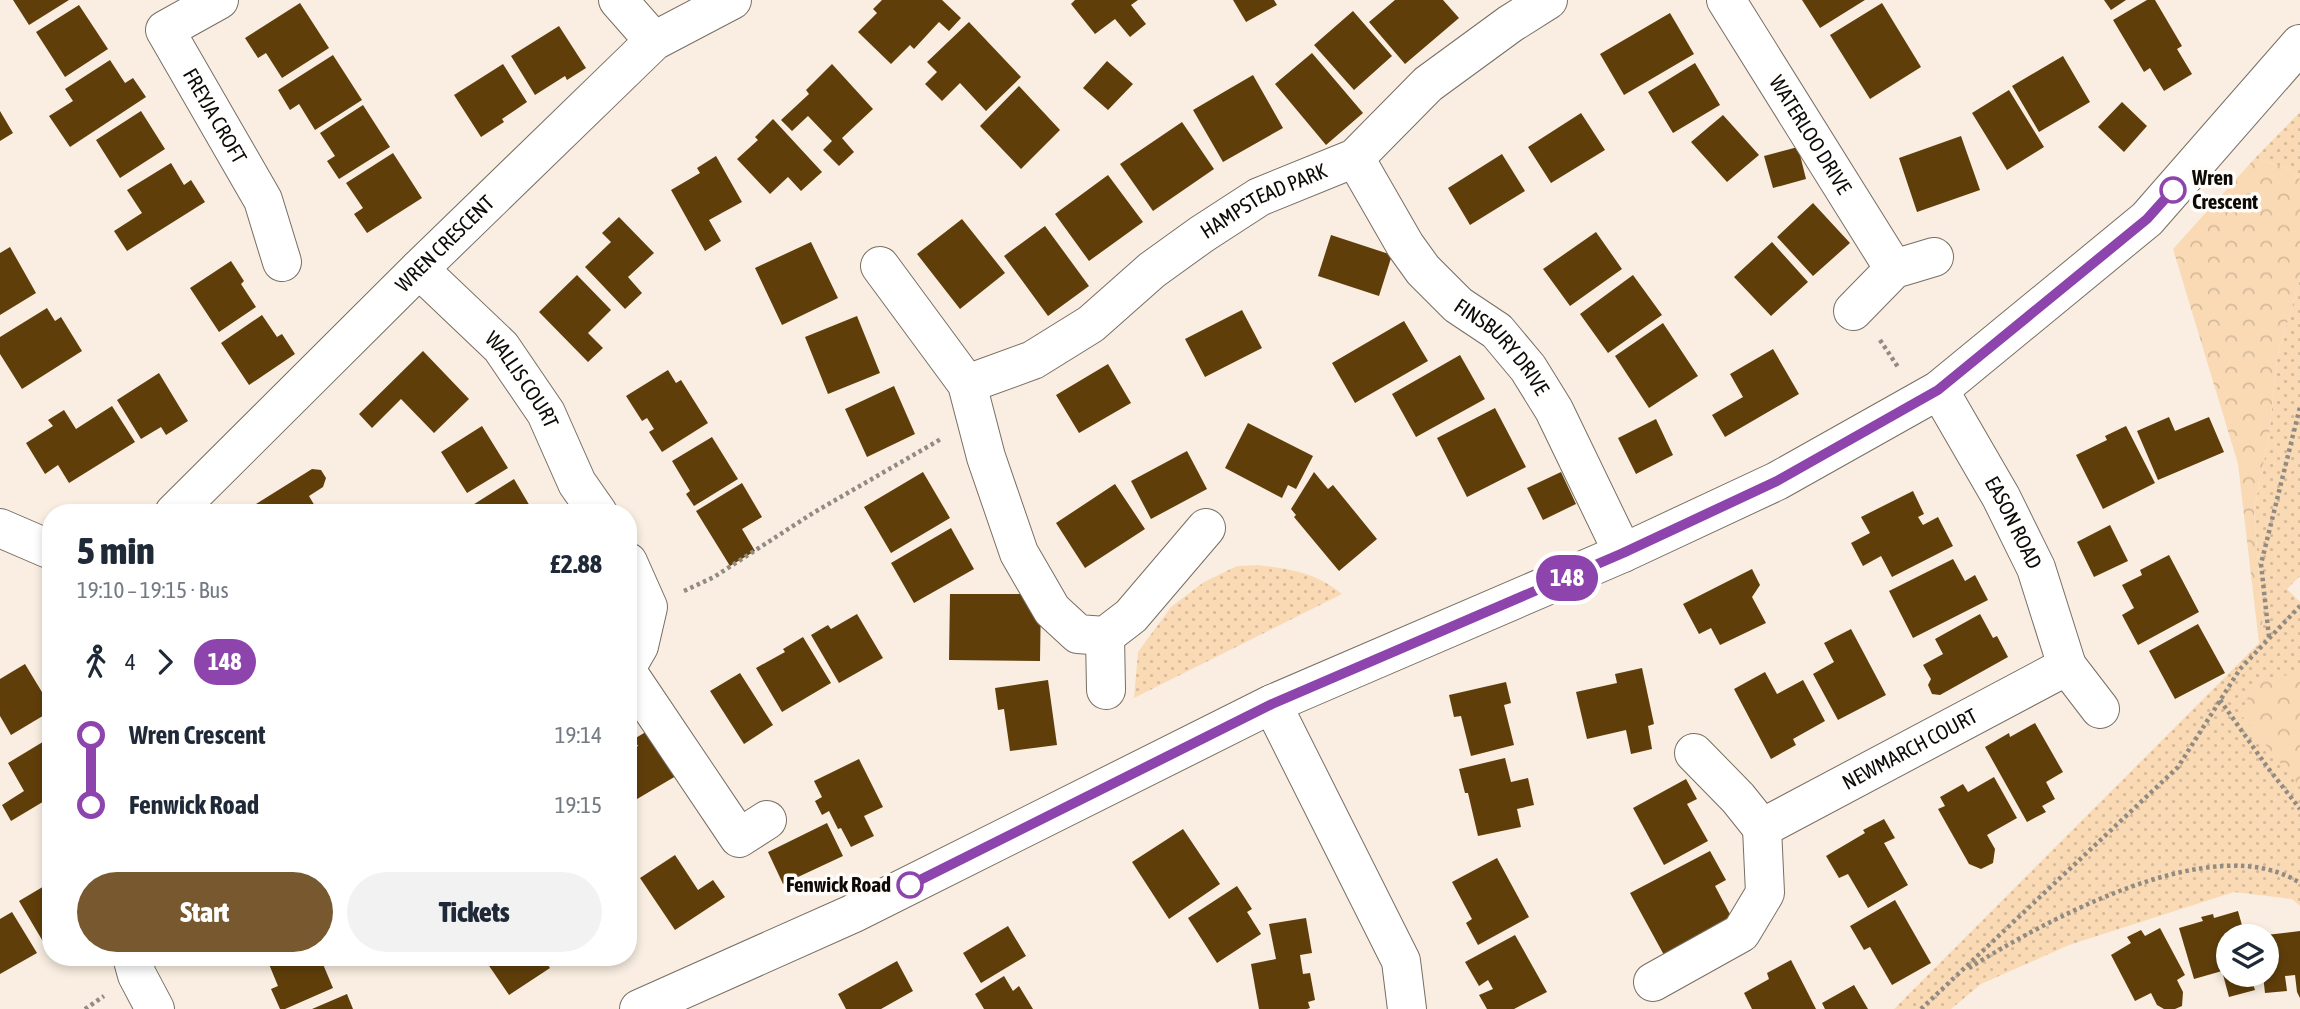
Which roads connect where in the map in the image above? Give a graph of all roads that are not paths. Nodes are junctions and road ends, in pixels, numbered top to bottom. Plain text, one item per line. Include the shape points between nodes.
1 (219, 0) edge
2 (618, 0) edge
3 (732, 0) edge
4 (1548, 0) edge
5 (1726, 0) edge
6 (654, 41) junction
7 (2300, 44) edge
8 (1355, 158) junction
9 (1934, 257) dead end
10 (282, 262) dead end
11 (880, 266) dead end
12 (419, 269) junction
13 (1894, 269) junction
14 (1853, 311) road end
15 (967, 384) junction
16 (1928, 396) junction
17 (183, 504) edge
18 (592, 504) edge
19 (0, 528) edge
20 (1206, 528) dead end
21 (42, 546) edge
22 (1623, 553) junction
23 (637, 582) edge
24 (1105, 636) junction
25 (637, 649) edge
26 (2067, 666) junction
27 (637, 686) edge
28 (1106, 690) dead end
29 (1272, 704) junction
30 (2100, 709) dead end
31 (1694, 753) dead end
32 (767, 820) dead end
33 (1762, 828) junction
34 (134, 966) edge
35 (1653, 982) dead end
36 (155, 1009) edge
37 (639, 1009) edge
38 (1407, 1009) edge

1 - 10 street, FREYJA CROFT via 165,30 263,200
2 - 6 street
3 - 6 street, WREN CRESCENT
4 - 8 street, HAMPSTEAD PARK via 1428,84
5 - 13 street, WATERLOO DRIVE
6 - 12 street, WREN CRESCENT
7 - 16 street via 2147,219
8 - 15 street, HAMPSTEAD PARK via 1259,197 1152,270 1091,324 1033,360
8 - 22 street, FINSBURY DRIVE via 1423,270 1458,304 1497,331 1528,368 1554,410
9 - 13 street
11 - 15 street
12 - 17 street, WREN CRESCENT
12 - 18 street, WALLIS COURT via 501,347 546,413 577,483
13 - 14 street
15 - 24 street via 1019,553 1052,610 1078,634
16 - 22 street via 1777,481
16 - 26 street, EASON ROAD via 2001,497 2036,568
19 - 21 street
20 - 24 street via 1131,616
22 - 29 street
23 - 25 street via 648,607
24 - 28 street
26 - 30 street
26 - 33 street, NEWMARCH COURT
27 - 32 street via 739,838
29 - 37 street via 852,914
29 - 38 street via 1401,961
31 - 33 street
33 - 35 street via 1765,893 1741,933
34 - 36 street

